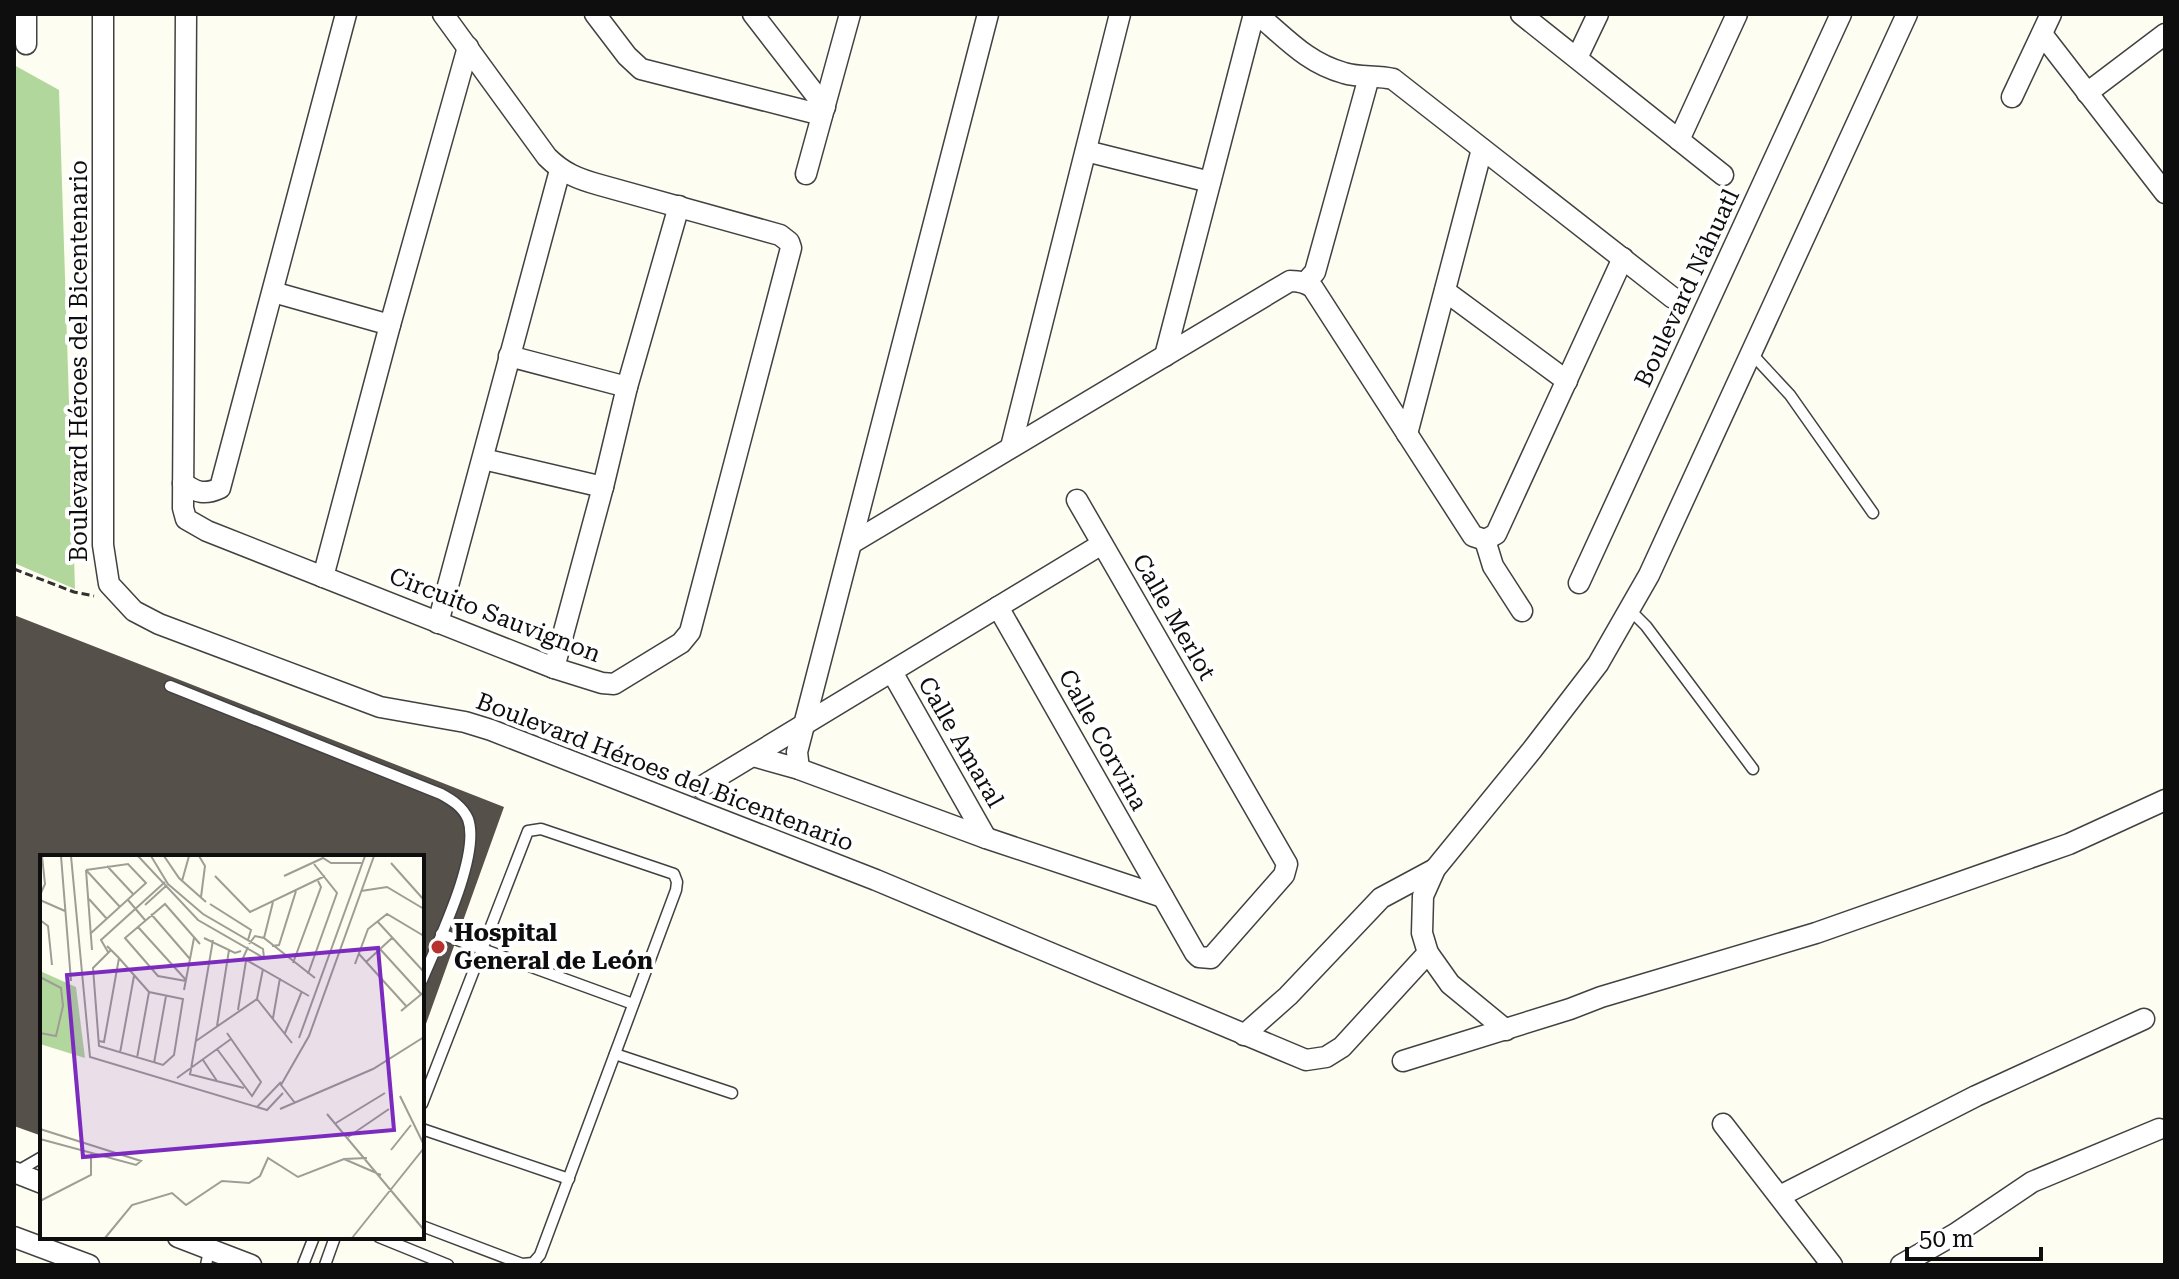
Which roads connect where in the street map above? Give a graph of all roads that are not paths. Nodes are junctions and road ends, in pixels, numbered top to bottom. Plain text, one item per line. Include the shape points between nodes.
1 (26, 14) edge
2 (103, 14) edge
3 (186, 14) edge
4 (346, 14) edge
5 (443, 14) edge
6 (595, 14) edge
7 (753, 14) edge
8 (850, 14) edge
9 (988, 14) edge
10 (1120, 14) edge
11 (1256, 14) edge
12 (1521, 14) edge
13 (1598, 14) edge
14 (1737, 14) edge
15 (1841, 14) edge
16 (1907, 14) edge
17 (2051, 14) edge
18 (2042, 34) junction
19 (2165, 34) edge
20 (26, 44) dead end
21 (468, 47) junction
22 (1577, 58) junction
23 (1369, 77) junction
24 (2087, 93) junction
25 (2012, 97) dead end
26 (824, 111) junction
27 (1679, 140) junction
28 (1482, 149) junction
29 (1086, 151) junction
30 (560, 170) junction
31 (806, 174) dead end
32 (1723, 175) dead end
33 (1210, 182) junction
34 (2165, 193) edge
35 (679, 206) junction
36 (1623, 258) junction
37 (1306, 282) junction
38 (1445, 291) junction
39 (273, 292) junction
40 (1673, 298) dead end
41 (390, 325) junction
42 (1752, 354) junction
43 (509, 356) junction
44 (1165, 356) junction
45 (1567, 381) junction
46 (627, 387) junction
47 (1407, 434) junction
48 (1011, 447) junction
49 (483, 459) junction
50 (183, 483) junction
51 (603, 487) junction
52 (863, 497) junction
53 (1077, 500) dead end
54 (1873, 513) dead end
55 (886, 523) junction
56 (1485, 540) junction
57 (852, 543) junction
58 (1102, 544) junction
59 (323, 577) junction
60 (1579, 583) dead end
61 (998, 607) junction
62 (1629, 609) junction
63 (1522, 611) dead end
64 (438, 623) junction
65 (554, 668) junction
66 (818, 672) junction
67 (892, 672) junction
68 (170, 686) dead end
69 (843, 701) junction
70 (804, 725) junction
71 (753, 756) junction
72 (799, 769) junction
73 (1753, 769) dead end
74 (701, 787) dead end
75 (2165, 800) edge
76 (986, 838) junction
77 (1435, 869) junction
78 (1163, 897) junction
79 (441, 934) junction
80 (483, 947) junction
81 (1428, 953) junction
82 (1205, 959) joint
83 (424, 975) edge
84 (633, 1004) junction
85 (2144, 1019) dead end
86 (1506, 1030) junction
87 (1244, 1035) junction
88 (615, 1054) junction
89 (1403, 1061) dead end
90 (732, 1093) dead end
91 (424, 1099) edge
92 (1723, 1124) dead end
93 (2159, 1129) dead end
94 (424, 1130) edge
95 (40, 1158) edge
96 (14, 1173) edge
97 (569, 1179) junction
98 (40, 1182) edge
99 (1780, 1196) junction
100 (424, 1227) edge
101 (14, 1237) edge
102 (183, 1239) edge
103 (313, 1239) edge
104 (334, 1239) edge
105 (383, 1239) edge
106 (209, 1250) edge
107 (56, 1259) edge
108 (428, 1261) edge
109 (89, 1265) edge
110 (251, 1265) edge
111 (303, 1265) edge
112 (325, 1265) edge
113 (448, 1265) edge
114 (1832, 1265) edge
115 (1901, 1265) edge

1 - 20 street
2 - 87 street, Boulevard Héroes del Bicentenario via 103,545 109,584 121,600 159,624 355,698 491,730 739,826
3 - 50 street, Circuito Sauvignon
4 - 39 street
5 - 21 street
6 - 26 street via 634,64 651,73
7 - 26 street
8 - 26 street
9 - 52 street
10 - 29 street
11 - 23 street via 1315,63
11 - 33 street
12 - 22 street
13 - 22 street
14 - 27 street
15 - 60 street, Boulevard Náhuatl
16 - 42 street
17 - 18 street
18 - 24 street
18 - 25 street
19 - 24 street
21 - 30 street
21 - 41 street
22 - 27 street
23 - 28 street via 1393,79
23 - 37 street via 1315,272
24 - 34 street
26 - 31 street
27 - 32 street
28 - 36 street
28 - 38 street
29 - 33 street
29 - 48 street
30 - 35 street, Circuito Sauvignon
30 - 43 street
33 - 44 street
35 - 46 street
35 - 65 street, Circuito Sauvignon via 780,235 791,248 694,623 681,643 614,684
36 - 40 street
36 - 45 street
37 - 44 street via 1290,281
37 - 47 street
38 - 45 street
38 - 47 street
39 - 41 street
39 - 50 street via 220,488 196,492
41 - 59 street
42 - 54 lane via 1790,395
42 - 62 street
43 - 46 street
43 - 49 street
44 - 48 street
45 - 56 street via 1496,534
46 - 51 street
47 - 56 street via 1473,536
48 - 55 street
49 - 51 street
49 - 64 street
50 - 59 street, Circuito Sauvignon via 183,514 190,523
51 - 65 street
52 - 55 street
52 - 57 street
53 - 58 street
55 - 57 street
56 - 63 street via 1493,566
57 - 66 street
58 - 61 street, Calle Merlot
58 - 82 street, Calle Merlot via 1287,864 1284,875 1217,954
59 - 64 street, Circuito Sauvignon
61 - 67 street, Calle Merlot
61 - 78 street, Calle Corvina
62 - 73 lane
62 - 77 street via 1573,698
64 - 65 street, Circuito Sauvignon
66 - 69 street via 825,688
66 - 70 street
67 - 69 street, Calle Merlot
67 - 76 street, Calle Amaral
68 - 79 lane via 455,802 468,819 471,842
69 - 70 street, Calle Merlot
70 - 71 street, Calle Merlot
70 - 72 street
71 - 72 street
71 - 74 street, Calle Merlot
72 - 76 street
75 - 86 street via 2069,844 1846,923
76 - 78 street
77 - 81 street via 1423,896 1422,933
77 - 87 street via 1381,898
78 - 82 street, Calle Corvina via 1195,953
79 - 80 lane
79 - 83 lane
80 - 84 lane
80 - 84 lane via 526,835 537,828 674,874 676,890
80 - 91 lane
81 - 86 street via 1450,984
81 - 87 street, Boulevard Héroes del Bicentenario via 1342,1047 1326,1057 1306,1060
84 - 88 lane
85 - 99 street via 1976,1096
86 - 89 street
88 - 90 lane
88 - 97 lane
92 - 99 street
93 - 115 street via 2032,1182
94 - 97 lane
95 - 96 lane
96 - 98 street
97 - 100 lane via 540,1255 528,1265
99 - 114 street
101 - 107 street
102 - 106 street
103 - 111 lane
104 - 112 lane
105 - 108 lane
106 - 110 street
107 - 109 street
108 - 113 lane

